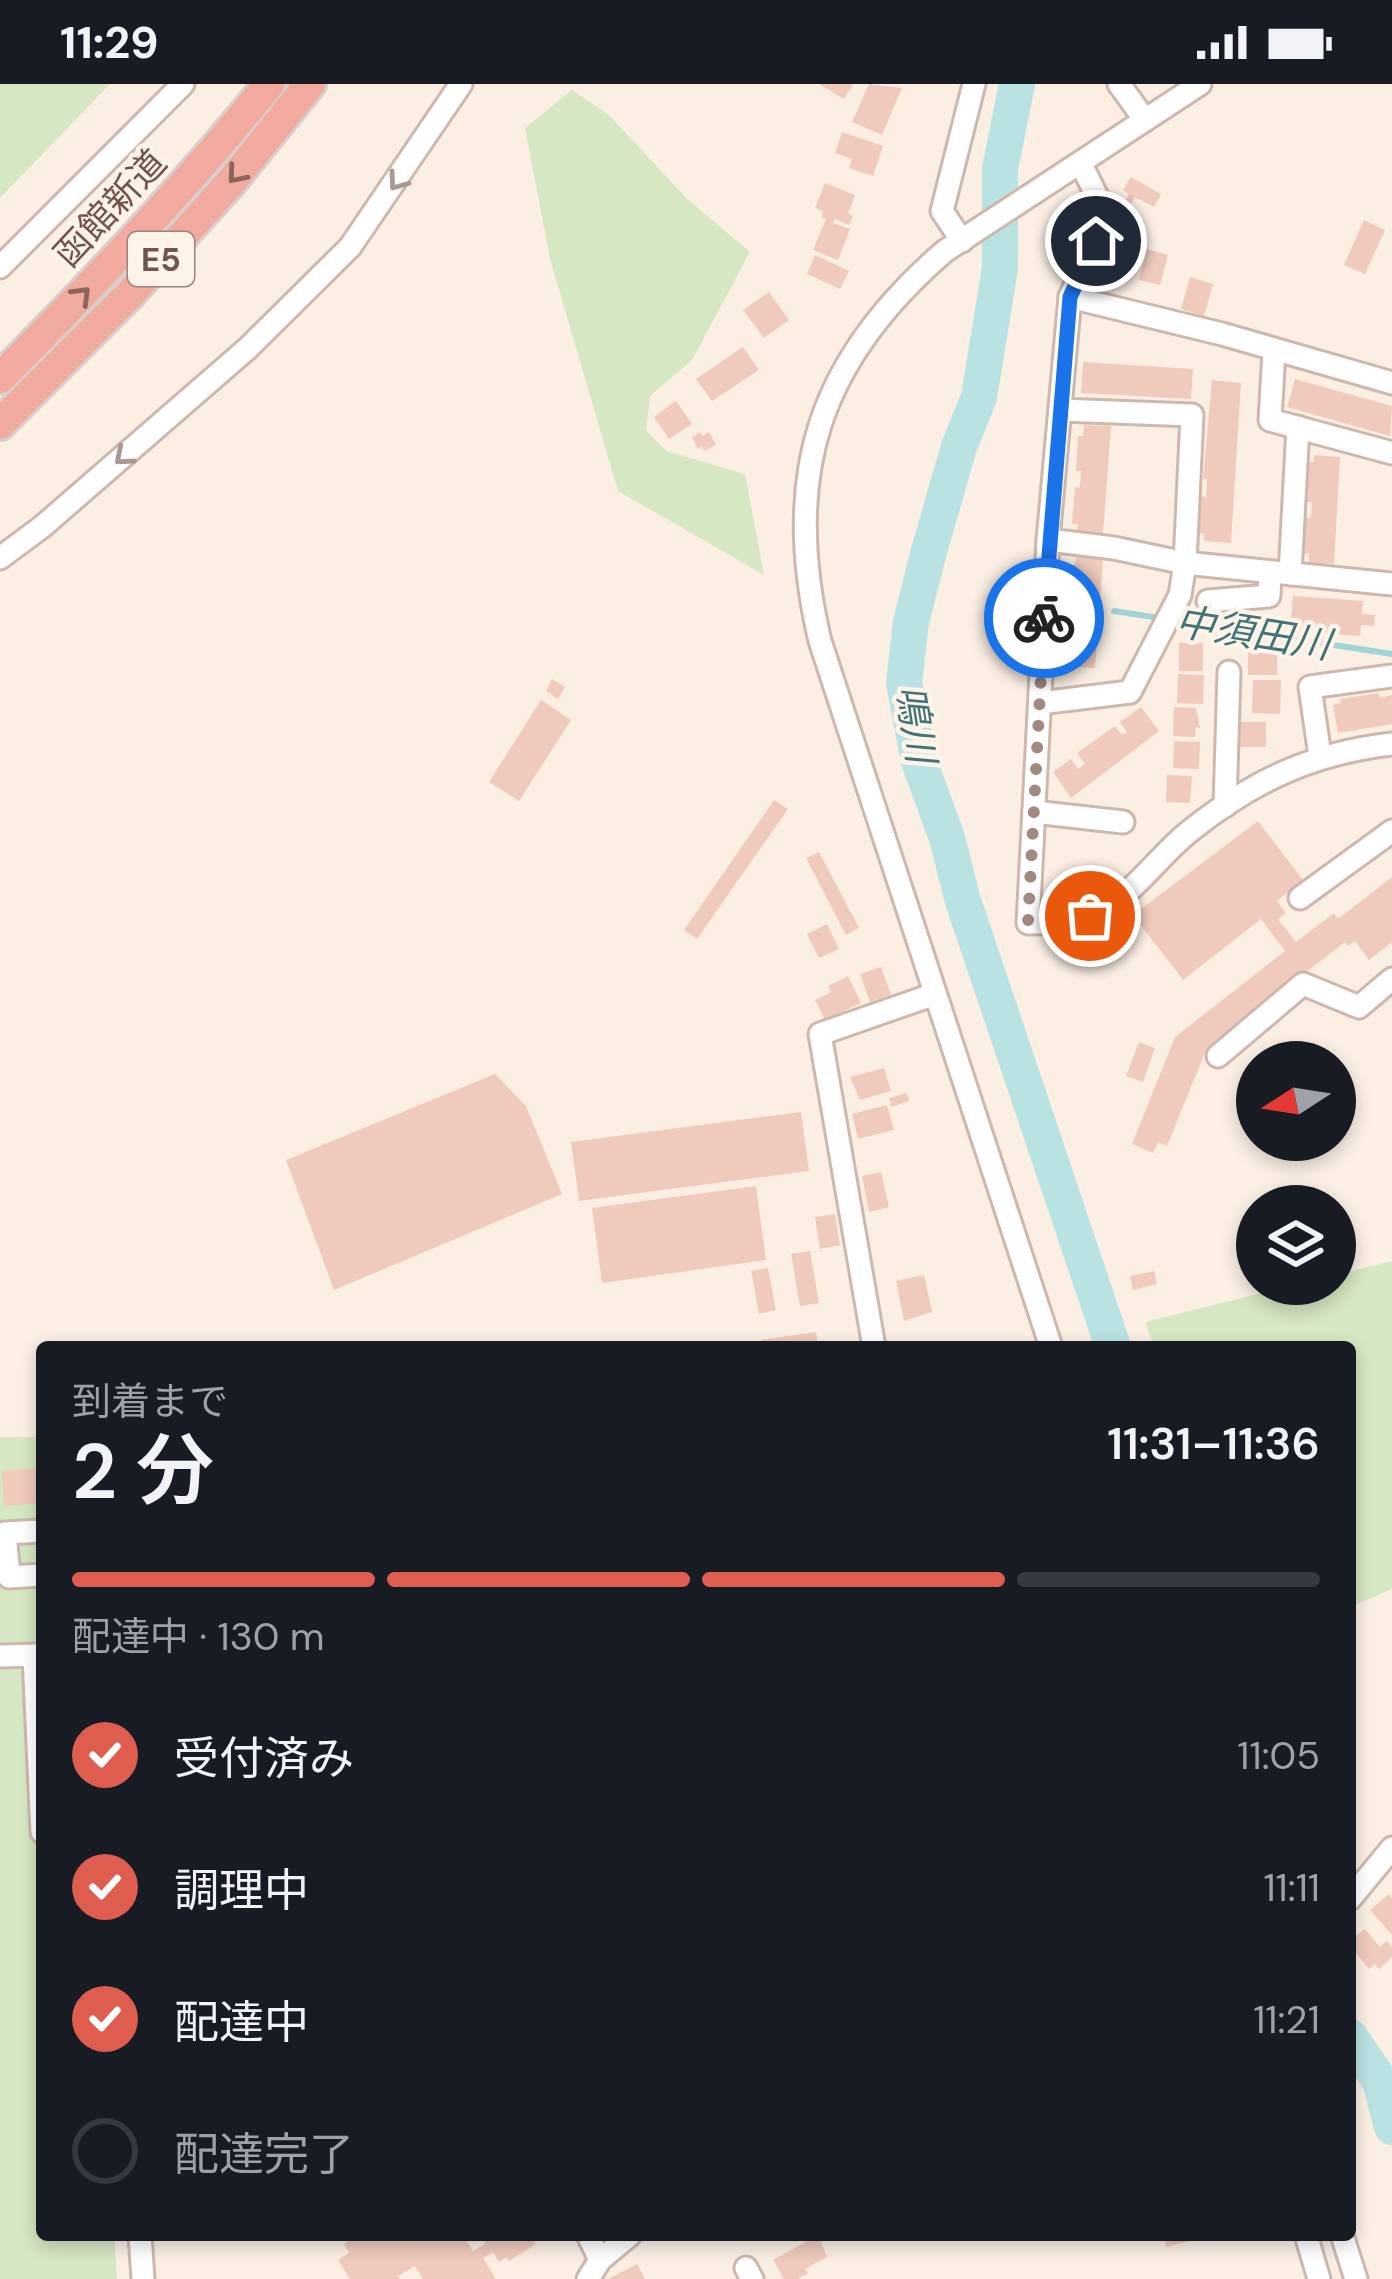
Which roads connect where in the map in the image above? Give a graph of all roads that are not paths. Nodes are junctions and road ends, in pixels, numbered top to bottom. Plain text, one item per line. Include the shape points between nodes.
1 (183, 84) edge
2 (269, 84) edge
3 (310, 84) edge
4 (461, 84) edge
5 (974, 84) edge
6 (1119, 84) edge
7 (1200, 84) edge
8 (1144, 120) junction
9 (1081, 164) junction
10 (967, 237) junction
11 (0, 267) edge
12 (1070, 297) junction
13 (1274, 351) junction
14 (0, 378) edge
15 (1392, 383) edge
16 (1060, 410) junction
17 (0, 424) edge
18 (1298, 427) junction
19 (1392, 453) edge
20 (1048, 540) junction
21 (0, 558) edge
22 (1185, 563) junction
23 (1224, 568) junction
24 (1280, 573) junction
25 (1392, 584) edge
26 (1229, 672) dead end
27 (1392, 676) edge
28 (1040, 703) junction
29 (1392, 744) edge
30 (1320, 756) junction
31 (1225, 806) junction
32 (1034, 812) junction
33 (1123, 822) dead end
34 (1392, 831) edge
35 (1300, 898) dead end
36 (1392, 979) edge
37 (935, 994) junction
38 (1218, 1056) dead end
39 (873, 1341) edge
40 (1050, 1341) edge
41 (36, 1531) edge
42 (36, 1575) edge
43 (36, 1655) edge
44 (0, 1656) edge
45 (1392, 1848) edge
46 (1356, 1892) edge
47 (140, 2241) edge
48 (624, 2241) edge
49 (1308, 2241) edge
50 (1344, 2241) edge
51 (594, 2270) edge
52 (143, 2279) edge
53 (1319, 2279) edge
54 (1356, 2279) edge

1 - 11 street
14 -> 2 highway, 函館新道 / E5 via 108,269
3 -> 17 highway, 函館新道 / E5 via 130,294
4 -> 21 street via 350,247 232,362
5 - 10 street via 942,211
6 - 8 street
7 - 8 street
8 - 9 street
9 - 10 street
9 - 12 street via 1106,215
10 - 37 street via 909,282 837,380 809,461 802,540 820,641
12 - 13 street
12 - 16 street
13 - 15 street
13 - 18 street via 1270,420
16 - 20 street
16 - 22 street via 1192,415
18 - 19 street
18 - 24 street
20 - 22 street
20 - 28 street
22 - 23 street
22 - 28 street via 1180,595 1130,692
23 - 24 street
23 - 24 street via 1216,600 1269,596
24 - 25 street
26 - 31 street
27 - 30 street via 1310,688
28 - 32 street
29 - 30 street
30 - 31 street
31 - 32 street via 1107,907 1070,921 1028,922
32 - 33 street
34 - 35 street
36 - 38 street via 1359,1007 1303,984
37 - 39 street via 820,1034
37 - 40 street
41 - 42 street via 5,1533 9,1577
43 - 44 street
45 - 46 street
47 - 52 street
48 - 51 street
49 - 53 street
50 - 54 street

